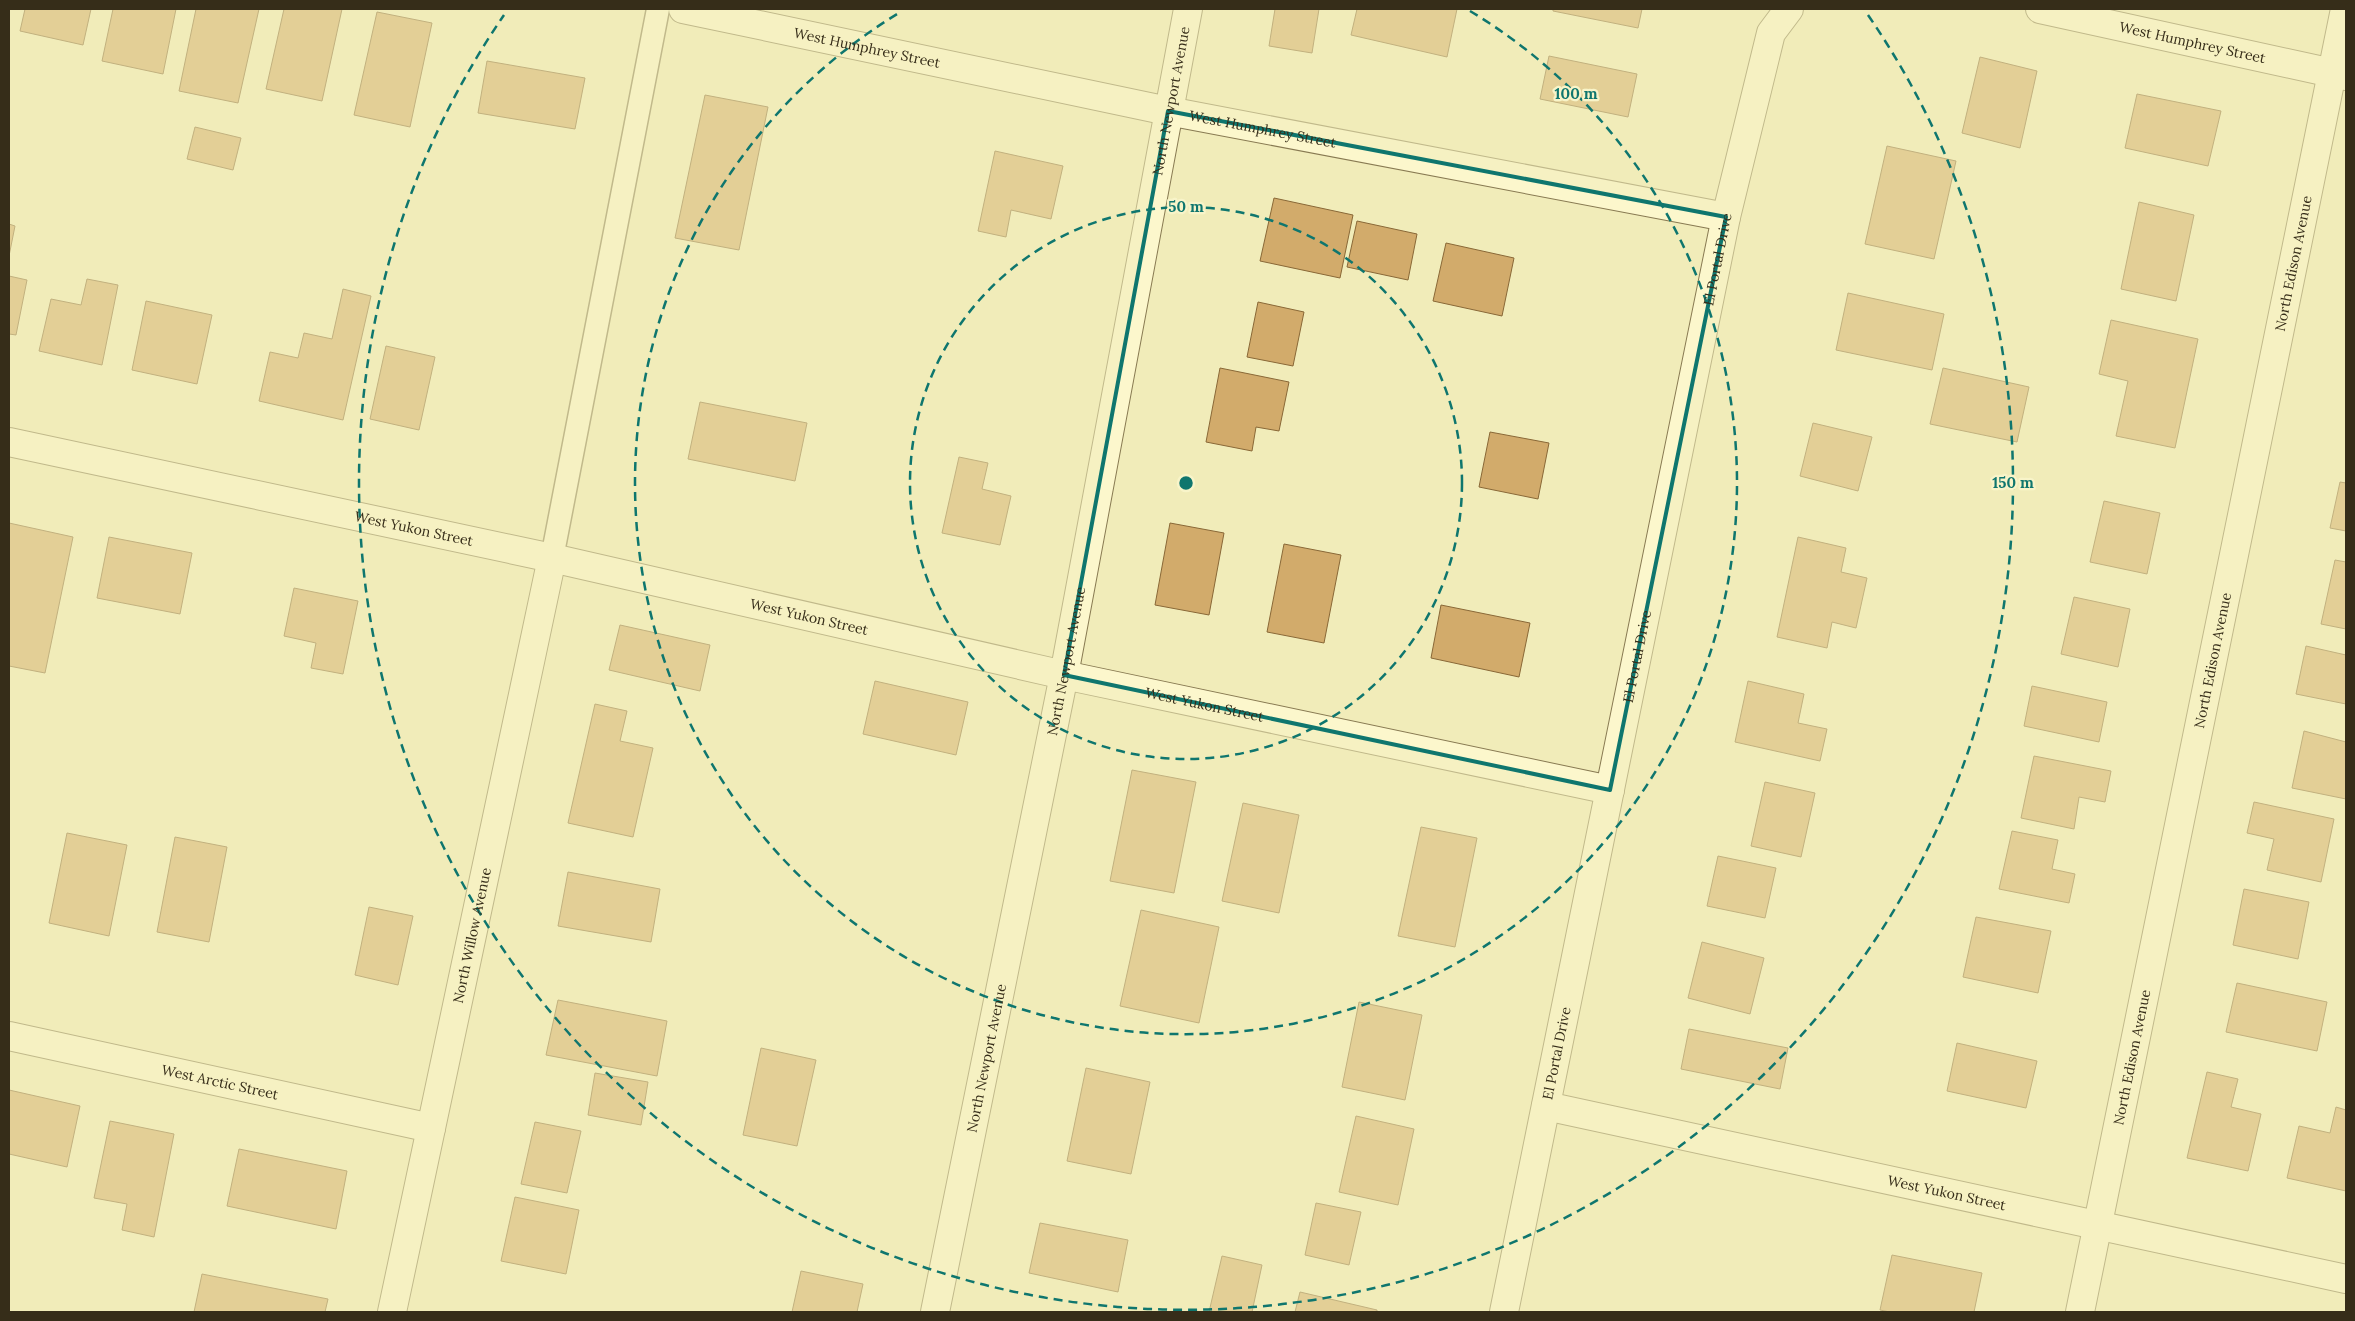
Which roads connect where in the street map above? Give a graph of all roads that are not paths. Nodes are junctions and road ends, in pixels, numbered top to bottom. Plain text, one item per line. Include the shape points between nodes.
1 (658, 9) edge
2 (683, 9) edge
3 (1188, 9) edge
4 (1789, 9) edge
5 (2040, 9) edge
6 (2345, 9) edge
7 (2339, 74) edge
8 (1168, 110) junction
9 (1726, 217) junction
10 (9, 442) edge
11 (552, 558) junction
12 (1064, 675) junction
13 (1610, 790) junction
14 (9, 1036) edge
15 (1546, 1106) junction
16 (431, 1128) junction
17 (2097, 1226) junction
18 (2346, 1279) edge
19 (392, 1312) edge
20 (935, 1312) edge
21 (1504, 1312) edge
22 (2080, 1312) edge

1 - 11 lane
2 - 8 street, West Humphrey Street
3 - 8 street, North Newport Avenue
4 - 9 street, El Portal Drive via 1771,33
5 - 7 street, West Humphrey Street
6 - 7 street, North Edison Avenue
7 - 17 street, North Edison Avenue
8 - 9 street, West Humphrey Street
8 - 12 street, North Newport Avenue
9 - 13 street, El Portal Drive
10 - 11 street, West Yukon Street
11 - 12 street, West Yukon Street
11 - 16 street, North Willow Avenue
12 - 13 street, West Yukon Street
12 - 20 street, North Newport Avenue
13 - 15 street, El Portal Drive
14 - 16 street, West Arctic Street
15 - 17 street, West Yukon Street
15 - 21 street, El Portal Drive
16 - 19 street, North Willow Avenue
17 - 18 street, West Yukon Street
17 - 22 street, North Edison Avenue

